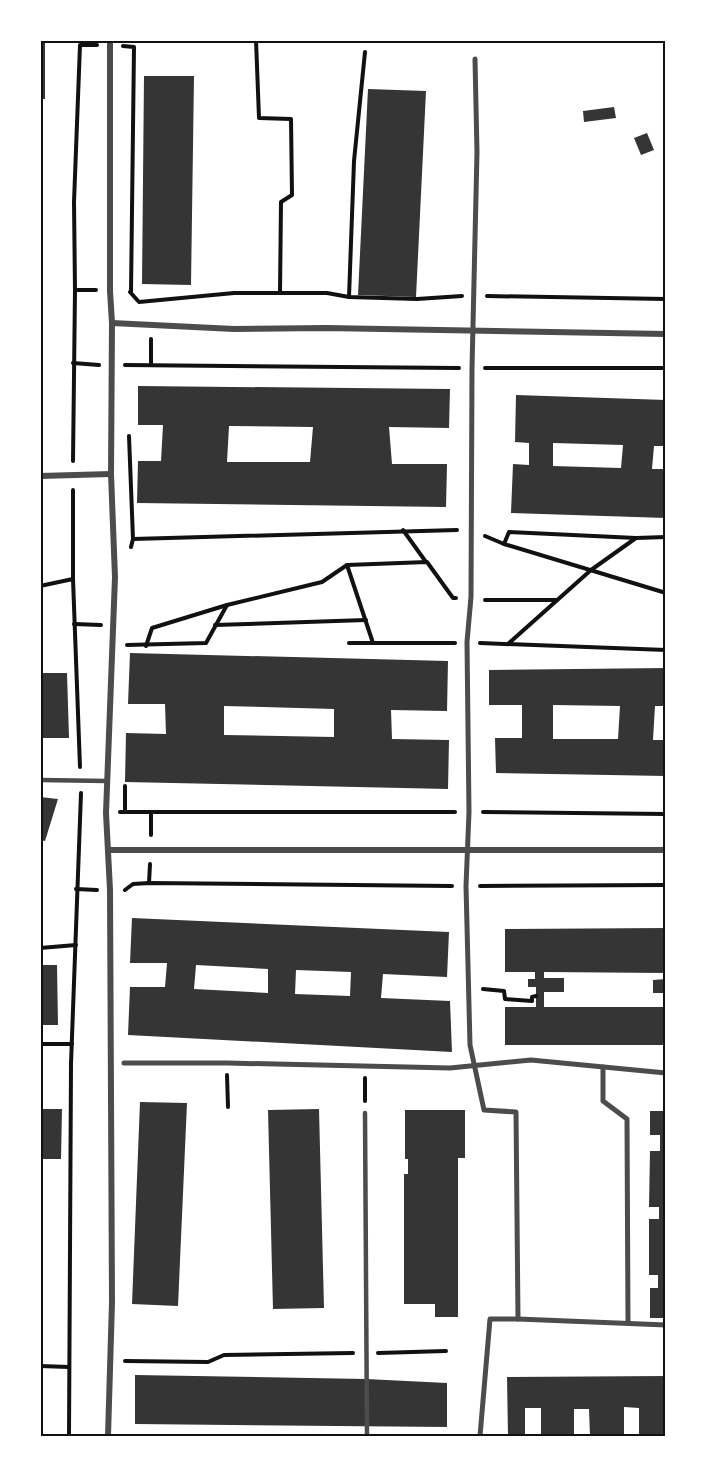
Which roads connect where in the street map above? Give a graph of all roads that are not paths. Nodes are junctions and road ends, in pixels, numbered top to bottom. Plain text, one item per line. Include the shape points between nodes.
1 (110, 40) edge
2 (476, 59) dead end
3 (112, 323) junction
4 (473, 331) junction
5 (666, 334) edge
6 (111, 474) junction
7 (40, 476) edge
8 (40, 780) edge
9 (107, 782) junction
10 (109, 850) junction
11 (468, 850) junction
12 (666, 850) edge
13 (124, 1063) dead end
14 (475, 1065) junction
15 (603, 1067) junction
16 (666, 1072) edge
17 (365, 1113) road end
18 (518, 1319) junction
19 (628, 1323) junction
20 (666, 1325) edge
21 (108, 1437) edge
22 (367, 1437) edge
23 (480, 1437) edge

1 - 3 street
2 - 4 street
3 - 4 street via 234,329
3 - 6 street
4 - 5 street
4 - 11 street via 471,600 466,642
6 - 7 street
6 - 9 street via 115,577
8 - 9 lane
9 - 10 street
10 - 11 street
10 - 21 street via 112,1302
11 - 12 street
11 - 14 street via 470,1045
13 - 14 street via 450,1068
14 - 15 street via 531,1060
14 - 18 street via 484,1110 516,1112
15 - 16 street
15 - 19 street via 603,1101 627,1119
17 - 22 lane
18 - 19 street
18 - 23 street via 490,1319
19 - 20 street

